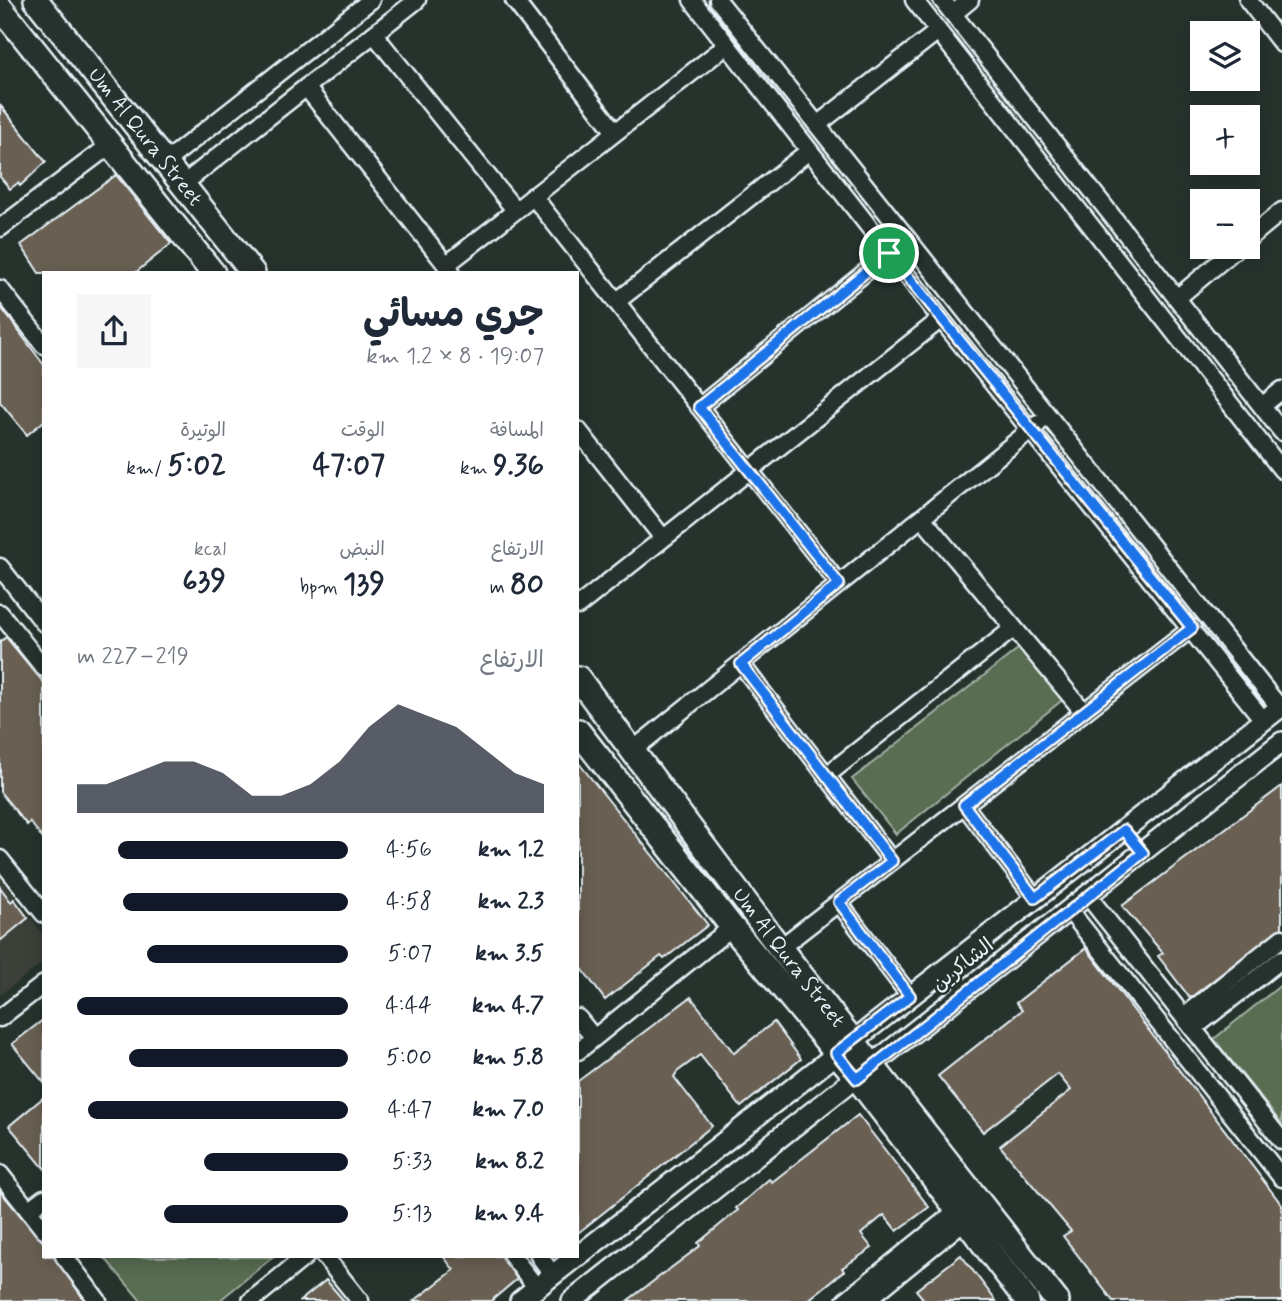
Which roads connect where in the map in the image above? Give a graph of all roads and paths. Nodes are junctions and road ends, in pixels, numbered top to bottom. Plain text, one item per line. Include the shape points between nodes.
1 (36, 0) edge
2 (371, 0) edge
3 (416, 0) edge
4 (514, 0) edge
5 (692, 0) edge
6 (718, 0) edge
7 (914, 0) edge
8 (942, 0) edge
9 (970, 0) edge
10 (1248, 0) edge
11 (2, 13) edge
12 (953, 14) junction
13 (938, 31) junction
14 (374, 34) junction
15 (1282, 44) edge
16 (727, 45) junction
17 (306, 87) junction
18 (817, 125) junction
19 (615, 132) junction
20 (110, 145) junction
21 (809, 151) junction
22 (164, 163) junction
23 (182, 186) junction
24 (533, 197) junction
25 (515, 210) junction
26 (1282, 211) edge
27 (0, 228) edge
28 (1260, 229) edge
29 (889, 253) junction
30 (1224, 259) edge
31 (450, 269) edge
32 (211, 271) edge
33 (251, 271) edge
34 (0, 289) edge
35 (1177, 298) junction
36 (616, 302) junction
37 (941, 319) junction
38 (42, 342) edge
39 (1282, 390) edge
40 (1262, 406) junction
41 (699, 407) junction
42 (1049, 417) junction
43 (1030, 430) junction
44 (579, 431) edge
45 (1282, 432) edge
46 (749, 470) junction
47 (1282, 470) edge
48 (922, 518) junction
49 (663, 538) junction
50 (0, 567) edge
51 (839, 584) junction
52 (579, 605) edge
53 (0, 613) edge
54 (42, 620) edge
55 (1014, 628) junction
56 (1192, 628) junction
57 (741, 664) junction
58 (42, 666) edge
59 (579, 679) edge
60 (1281, 707) edge
61 (1084, 712) junction
62 (1264, 721) junction
63 (579, 732) edge
64 (1282, 742) edge
65 (633, 750) junction
66 (827, 775) junction
67 (964, 805) junction
68 (1124, 830) junction
69 (1143, 853) junction
70 (0, 859) edge
71 (892, 861) junction
72 (1088, 895) junction
73 (1035, 898) junction
74 (839, 902) junction
75 (1069, 910) junction
76 (42, 912) edge
77 (732, 927) junction
78 (1282, 938) edge
79 (780, 948) junction
80 (1282, 960) edge
81 (42, 986) edge
82 (910, 996) junction
83 (0, 1018) edge
84 (579, 1019) edge
85 (1189, 1022) junction
86 (594, 1038) junction
87 (844, 1047) junction
88 (579, 1050) edge
89 (864, 1072) junction
90 (1282, 1141) edge
91 (0, 1174) edge
92 (1282, 1178) edge
93 (42, 1200) edge
94 (28, 1210) junction
95 (961, 1215) junction
96 (42, 1228) edge
97 (579, 1254) edge
98 (66, 1258) edge
99 (304, 1258) edge
100 (326, 1258) edge
101 (514, 1258) edge
102 (540, 1258) edge
103 (574, 1258) edge
104 (553, 1275) junction
105 (537, 1288) junction
106 (877, 1298) edge
107 (98, 1301) edge
108 (251, 1301) edge
109 (360, 1301) edge
110 (520, 1301) edge
111 (572, 1301) edge
112 (845, 1301) edge
113 (1027, 1301) edge
114 (1056, 1301) edge

1 - 22 main road, Um Al Qura Street
2 - 22 street
3 - 14 street
4 - 19 street
5 - 16 street
6 - 18 street
7 - 13 street
8 - 12 street
9 - 12 street
10 - 15 street
11 - 20 main road, Um Al Qura Street
12 - 35 street
13 - 18 street
13 - 47 street
14 - 17 street
14 - 25 street
16 - 19 street
16 - 21 street
17 - 23 street
17 - 31 street
18 - 42 street
19 - 24 street
20 - 27 street
20 - 32 main road, Um Al Qura Street
21 - 29 street
21 - 36 street
22 - 23 main road, Um Al Qura Street
23 - 33 main road, Um Al Qura Street
24 - 25 street
24 - 36 street
25 - 31 street
26 - 28 street
29 - 37 street
29 - 41 street
30 - 35 street
34 - 38 street
35 - 40 street
36 - 41 street
37 - 43 street
37 - 46 street
39 - 40 street
40 - 45 street
41 - 46 street
42 - 43 street
42 - 60 street
43 - 48 street
43 - 56 street
44 - 49 street
46 - 49 street
46 - 51 street
48 - 51 street
48 - 55 street
49 - 52 street
50 - 54 street
51 - 57 street
53 - 58 street
55 - 61 street
55 - 66 street
56 - 61 street
56 - 62 street
57 - 65 street
57 - 66 street
59 - 65 main road, Um Al Qura Street
60 - 62 street, الشاكرين
61 - 67 street
62 - 68 street, الشاكرين
63 - 77 main road, Um Al Qura Street
64 - 69 street, الشاكرين
65 - 79 main road, Um Al Qura Street
66 - 71 street
67 - 71 street
67 - 73 street
68 - 69 street
68 - 73 street, الشاكرين
69 - 72 street, الشاكرين
70 - 76 street
71 - 74 street
72 - 75 street, الشاكرين
72 - 85 street
73 - 82 street, الشاكرين
74 - 79 street
74 - 82 street
75 - 89 street, الشاكرين
75 - 92 street
77 - 86 street
77 - 87 main road, Um Al Qura Street
78 - 85 street
79 - 87 main road, Um Al Qura Street
80 - 85 street
81 - 83 street
82 - 87 street, الشاكرين
84 - 86 street
85 - 90 street
86 - 88 street
87 - 89 main road, Um Al Qura Street
87 - 97 street, الشاكرين
89 - 95 main road, Um Al Qura Street
89 - 111 street, الشاكرين
89 - 114 main road, Um Al Qura Street
91 - 94 street
93 - 94 street
94 - 96 street
95 - 106 street
95 - 112 street
95 - 113 main road, Um Al Qura Street
98 - 107 street
99 - 108 street
100 - 109 street
101 - 105 street
102 - 104 street
103 - 104 street, الشاكرين
104 - 105 street, الشاكرين
105 - 110 street, الشاكرين

